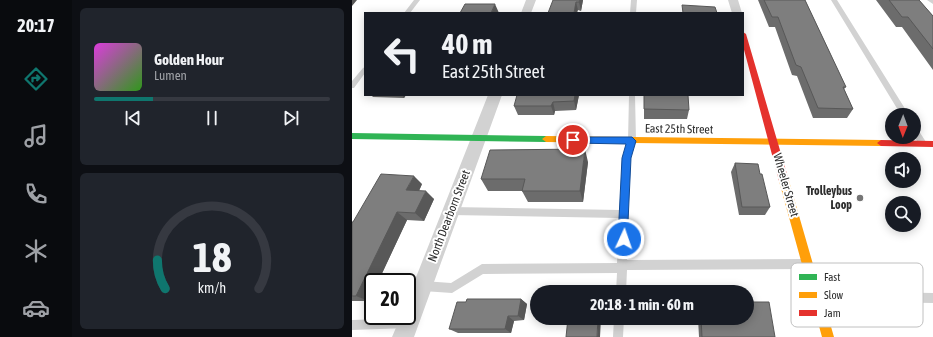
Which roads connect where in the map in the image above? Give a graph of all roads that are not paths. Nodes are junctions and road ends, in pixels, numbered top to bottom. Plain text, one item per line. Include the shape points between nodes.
1 (417, 0) edge
2 (531, 0) edge
3 (634, 0) edge
4 (733, 0) edge
5 (834, 0) edge
6 (408, 12) edge
7 (526, 12) edge
8 (633, 12) edge
9 (737, 12) edge
10 (744, 37) edge
11 (364, 70) edge
12 (352, 86) edge
13 (495, 96) edge
14 (632, 96) edge
15 (901, 108) edge
16 (352, 136) edge
17 (478, 139) junction
18 (632, 141) junction
19 (921, 141) edge
20 (774, 142) junction
21 (923, 144) junction
22 (933, 144) edge
23 (451, 211) junction
24 (625, 214) junction
25 (808, 263) edge
26 (791, 264) edge
27 (622, 266) junction
28 (621, 285) edge
29 (422, 286) junction
30 (923, 298) edge
31 (933, 298) edge
32 (352, 325) edge
33 (619, 325) edge
34 (825, 327) edge
35 (406, 330) edge
36 (618, 337) edge
37 (828, 337) edge

1 - 6 lane
2 - 7 street
3 - 8 lane
4 - 9 street
5 - 15 lane
10 - 20 street, Wheeler Street
11 - 12 lane
13 - 17 street, North Dearborn Street
14 - 18 lane
16 - 17 street, East 25th Street
17 - 18 street, East 25th Street
17 - 23 street, North Dearborn Street
18 - 20 street, East 25th Street
18 - 24 lane via 626,158
19 - 21 lane
20 - 21 street, East 25th Street
20 - 25 street, Wheeler Street
21 - 22 street, East 25th Street
23 - 24 lane
23 - 29 street, North Dearborn Street
24 - 27 lane
26 - 27 lane
27 - 28 lane
27 - 29 lane via 482,270 452,288
29 - 35 street, North Dearborn Street
30 - 31 lane
32 - 35 lane
33 - 36 lane
34 - 37 street, Wheeler Street

